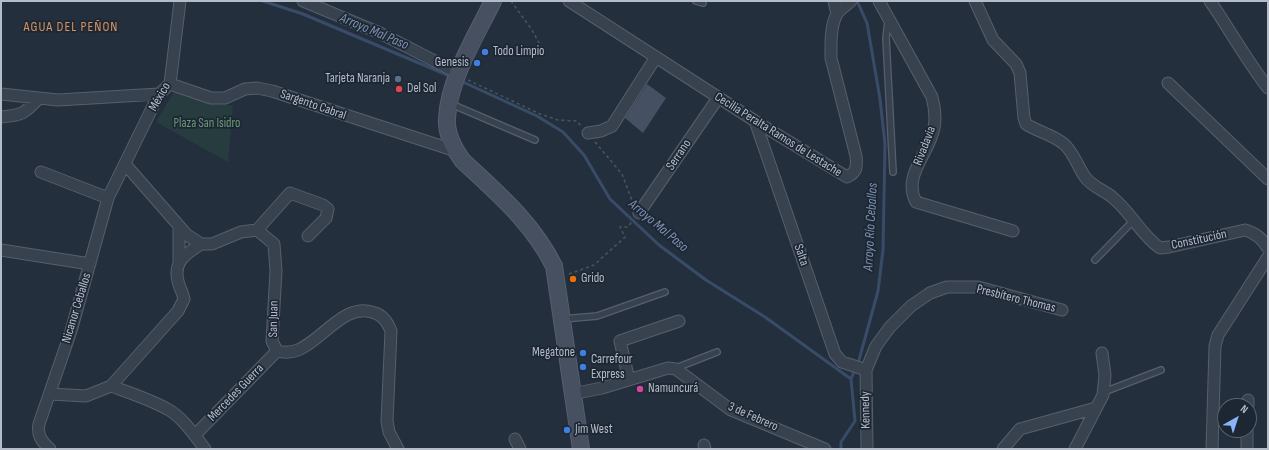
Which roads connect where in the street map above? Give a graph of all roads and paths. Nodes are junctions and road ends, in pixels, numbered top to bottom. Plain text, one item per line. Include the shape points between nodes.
1 (180, 1) edge
2 (303, 1) edge
3 (493, 1) edge
4 (512, 1) edge
5 (569, 1) edge
6 (696, 1) edge
7 (834, 1) edge
8 (879, 1) edge
9 (975, 1) edge
10 (1210, 1) edge
11 (703, 3) dead end
12 (844, 7) edge
13 (888, 18) junction
14 (545, 54) dead end
15 (656, 57) junction
16 (458, 73) junction
17 (1168, 83) dead end
18 (170, 84) junction
19 (1268, 88) edge
20 (1, 94) edge
21 (160, 94) junction
22 (39, 98) junction
23 (718, 98) junction
24 (449, 103) junction
25 (1, 117) edge
26 (755, 122) junction
27 (588, 133) junction
28 (535, 140) dead end
29 (456, 151) junction
30 (125, 164) junction
31 (41, 172) dead end
32 (893, 172) dead end
33 (1268, 179) edge
34 (108, 198) junction
35 (639, 213) joint
36 (1134, 220) junction
37 (179, 226) junction
38 (628, 227) dead end
39 (257, 230) junction
40 (1013, 231) dead end
41 (308, 236) dead end
42 (201, 244) junction
43 (1268, 248) edge
44 (1, 250) edge
45 (1268, 257) edge
46 (1095, 260) dead end
47 (179, 261) junction
48 (90, 264) junction
49 (557, 279) junction
50 (665, 292) dead end
51 (1062, 310) dead end
52 (563, 319) junction
53 (679, 320) dead end
54 (277, 351) junction
55 (717, 352) dead end
56 (1102, 353) dead end
57 (676, 368) junction
58 (862, 369) junction
59 (1161, 370) dead end
60 (629, 380) junction
61 (111, 386) junction
62 (1103, 392) junction
63 (50, 394) junction
64 (572, 394) junction
65 (1096, 408) junction
66 (195, 435) junction
67 (1247, 438) edge
68 (48, 448) edge
69 (205, 449) edge
70 (398, 449) edge
71 (580, 449) edge
72 (825, 449) edge
73 (867, 449) edge
74 (1003, 449) edge
75 (1075, 449) edge
76 (1212, 449) edge
77 (1247, 449) edge

1 - 18 street, México
2 - 16 street via 380,33
3 - 16 main road
4 - 14 path
5 - 15 street, Cecilia Peralta Ramos de Lestache
6 - 11 lane
7 - 12 street
8 - 13 street, Rivadavia
9 - 36 street, Constitución via 993,40 1016,64 1020,73 1026,124 1045,131 1065,145 1086,178 1111,196
10 - 19 street
12 - 26 street, Cecilia Peralta Ramos de Lestache via 832,34 831,58 856,156 857,167 853,174 847,177 840,174
13 - 32 lane via 886,38
13 - 40 street, Rivadavia via 932,97 936,114 934,130 911,182 916,202
15 - 23 street, Cecilia Peralta Ramos de Lestache
15 - 27 street via 612,126 601,132
16 - 24 main road
16 - 27 path via 467,80 540,114 558,120 577,121
17 - 33 street
18 - 21 street, México
18 - 29 street, Sargento Cabral via 211,98 225,98 251,89 272,91
20 - 22 street
21 - 22 street via 58,100
21 - 30 street, México
22 - 25 street via 27,111 17,116
23 - 26 street, Cecilia Peralta Ramos de Lestache
23 - 35 street, Serrano
24 - 28 lane
24 - 29 main road via 448,132
26 - 58 street, Salta via 835,354 842,362
27 - 35 path via 622,174
29 - 49 main road via 463,161 521,215 544,247 554,266
30 - 34 street, Nicanor Ceballos
30 - 37 street
31 - 34 street
34 - 48 street, Nicanor Ceballos
36 - 43 street, Constitución via 1160,248 1245,230 1254,232
36 - 46 lane
37 - 42 street
37 - 47 street
38 - 49 path via 620,227 625,236 594,265
39 - 41 street via 290,193 328,209 326,218
39 - 42 street via 241,232 212,244
39 - 54 street, San Juan via 274,244 276,251 272,341
42 - 47 street
44 - 48 street
45 - 76 street via 1218,335 1215,346
47 - 61 street via 178,280 184,299 178,311
48 - 63 street, Nicanor Ceballos
49 - 52 main road
50 - 52 lane via 597,316
51 - 58 street, Presbítero Thomas via 978,287 947,287 911,306 890,327
52 - 64 main road
53 - 60 street via 620,340
54 - 66 street, Mercedes Guerra
54 - 70 street, San Juan via 286,353 299,349 353,313 370,311 380,315 388,323 391,331 387,421 389,432
55 - 57 lane
56 - 62 street via 1105,375
57 - 60 street
57 - 72 street, 3 de Febrero via 731,410
58 - 73 street, Kennedy
59 - 62 lane
60 - 64 street
61 - 63 street via 86,396
61 - 66 street via 170,410
62 - 65 street
63 - 68 street, Nicanor Ceballos via 37,432
64 - 71 main road
65 - 74 street via 1020,429
65 - 75 street
66 - 69 street
67 - 77 street

